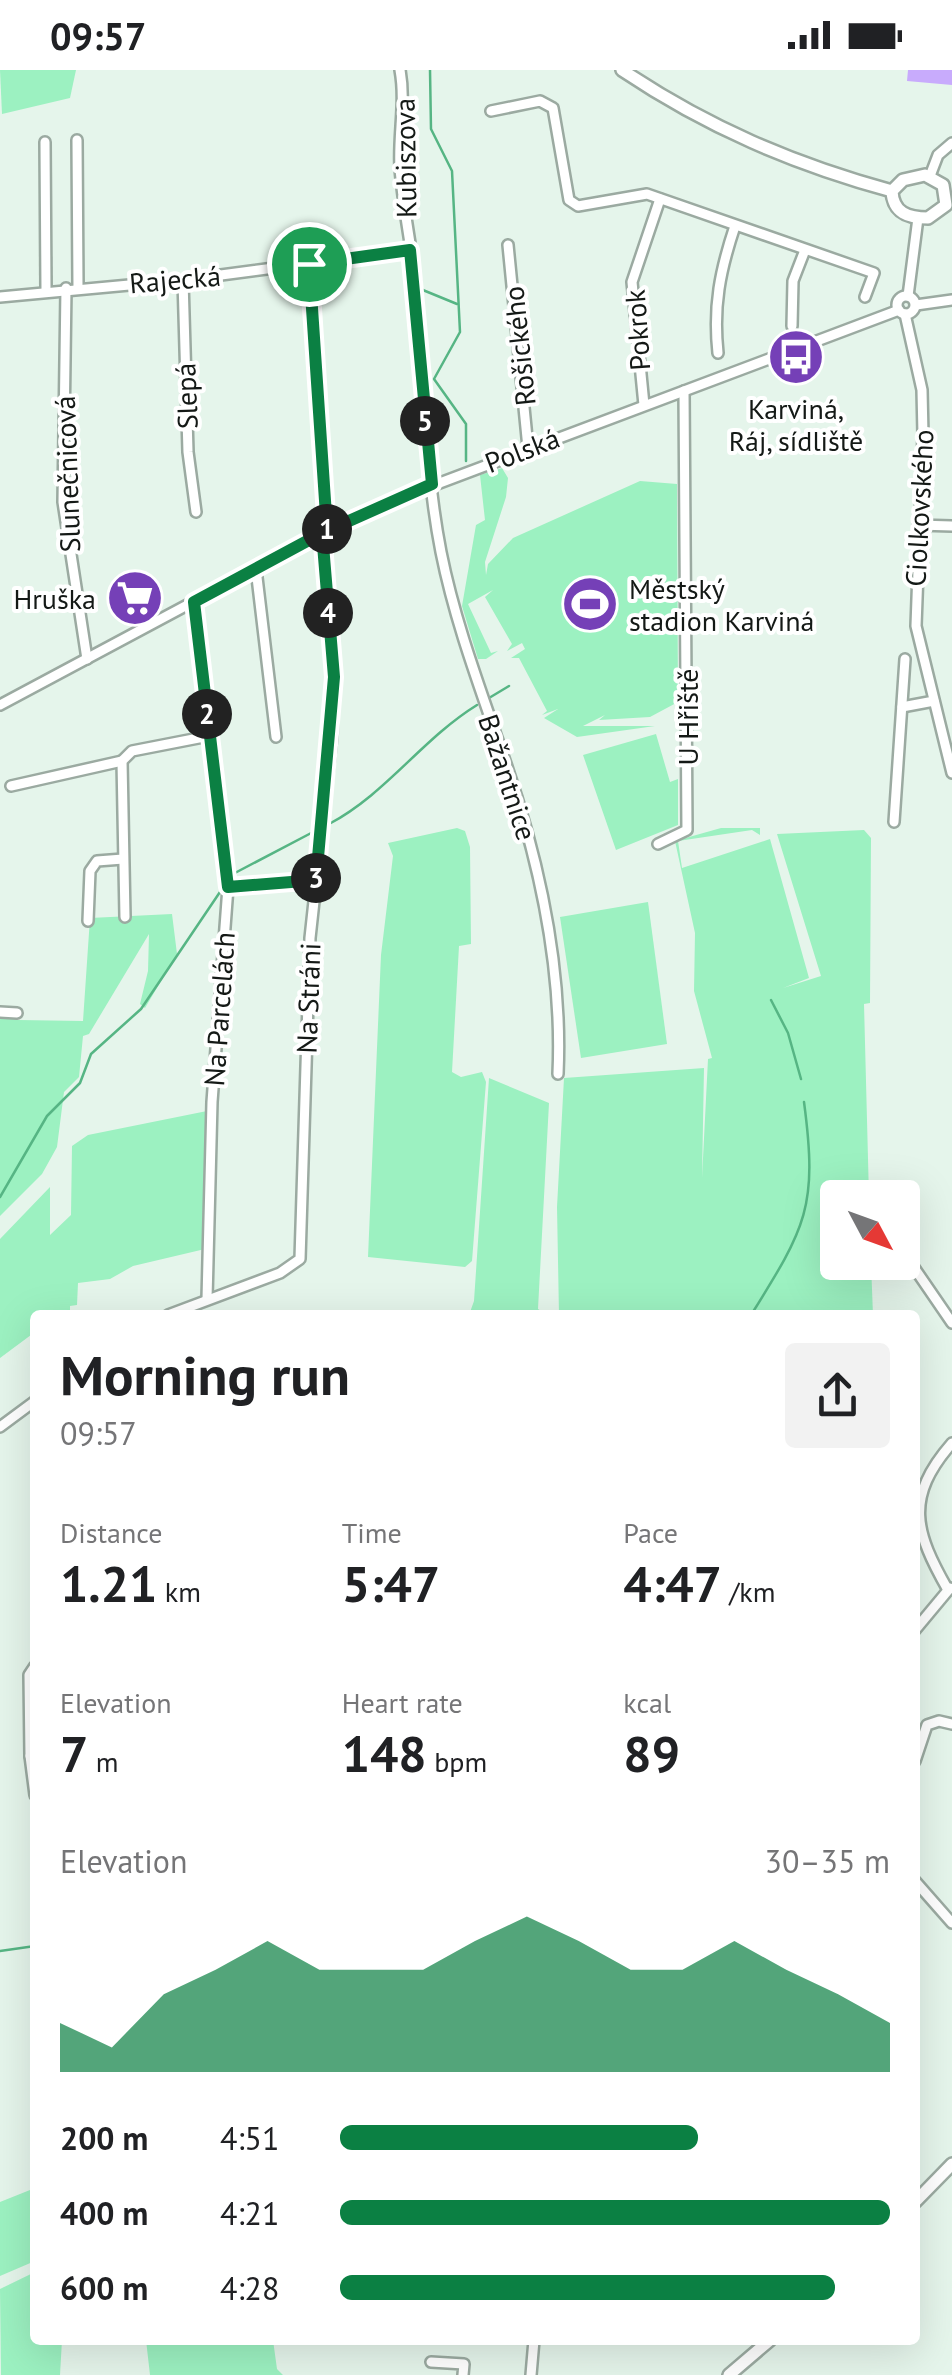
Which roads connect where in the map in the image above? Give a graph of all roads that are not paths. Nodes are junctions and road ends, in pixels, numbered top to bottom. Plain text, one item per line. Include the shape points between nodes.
1 (400, 70) edge
2 (622, 70) edge
3 (491, 111) dead end
4 (77, 140) dead end
5 (45, 142) dead end
6 (952, 142) edge
7 (930, 176) junction
8 (892, 191) junction
9 (660, 199) junction
10 (950, 200) edge
11 (918, 218) junction
12 (735, 226) junction
13 (508, 245) dead end
14 (410, 250) junction
15 (805, 250) junction
16 (309, 264) junction
17 (182, 280) junction
18 (78, 287) junction
19 (66, 288) junction
20 (46, 289) junction
21 (0, 296) edge
22 (908, 296) junction
23 (865, 298) dead end
24 (952, 300) edge
25 (916, 305) junction
26 (902, 312) junction
27 (792, 326) dead end
28 (718, 353) dead end
29 (684, 391) junction
30 (644, 405) junction
31 (528, 448) junction
32 (432, 484) junction
33 (196, 512) dead end
34 (918, 525) junction
35 (952, 526) edge
36 (324, 532) junction
37 (256, 569) junction
38 (194, 602) junction
39 (87, 659) junction
40 (906, 659) dead end
41 (934, 701) junction
42 (0, 705) edge
43 (902, 707) junction
44 (210, 736) junction
45 (276, 737) dead end
46 (122, 761) junction
47 (952, 773) edge
48 (12, 786) dead end
49 (894, 822) dead end
50 (658, 844) dead end
51 (124, 859) junction
52 (316, 880) junction
53 (228, 887) junction
54 (125, 917) dead end
55 (88, 921) dead end
56 (0, 1012) edge
57 (16, 1013) dead end
58 (558, 1074) dead end
59 (920, 1276) edge
60 (207, 1299) junction
61 (180, 1310) edge
62 (952, 1323) edge
63 (30, 1405) edge
64 (0, 1426) edge
65 (952, 1443) edge
66 (920, 1514) edge
67 (920, 1532) edge
68 (950, 1588) edge
69 (920, 1624) edge
70 (952, 1724) edge
71 (920, 1746) edge
72 (920, 1888) edge
73 (952, 1923) edge
74 (952, 2164) edge
75 (920, 2197) edge
76 (534, 2345) edge
77 (764, 2345) edge
78 (430, 2362) dead end
79 (463, 2375) edge
80 (531, 2375) edge
81 (729, 2375) edge

1 - 14 street, Kubiszova via 400,163
2 - 8 main road via 734,137
3 - 9 street via 540,101 553,108 570,200 578,206 647,194
4 - 18 street
5 - 20 street
6 - 7 street
7 - 8 main road via 909,177
7 - 10 main road
8 - 11 main road via 897,208
9 - 12 street
9 - 30 street, Pokrok via 632,282
10 - 11 main road via 938,214
11 - 22 street
12 - 15 street
12 - 28 street via 718,276
13 - 31 street, Rošického
14 - 16 street, Rajecká
14 - 32 street, Kubiszova
15 - 23 street via 874,273
15 - 27 street via 793,281
16 - 17 street, Rajecká
16 - 36 street, Na Stráni
17 - 18 street, Rajecká
17 - 33 street, Slepá
18 - 19 street, Rajecká
19 - 20 street, Rajecká
19 - 39 street, Slunečnicová via 64,502
20 - 21 street, Rajecká
22 - 25 street
22 - 26 street via 900,299
24 - 25 street
25 - 26 street, Polská
26 - 29 street, Polská
26 - 34 street, Ciolkovského via 922,390
29 - 30 street, Polská
29 - 50 street, U Hřiště via 687,830
30 - 31 street, Polská
31 - 32 street, Polská
32 - 36 street, Polská
32 - 58 street, Bažantnice via 441,552 468,654 541,888 558,981
34 - 35 street
34 - 41 street, Ciolkovského via 916,626
36 - 37 street, Polská
36 - 52 street, Na Stráni via 334,677
37 - 38 street, Polská
37 - 45 street
38 - 39 street, Polská
38 - 44 street, Na Parcelách
39 - 42 street, Polská
40 - 43 street
41 - 43 street
41 - 47 street, Ciolkovského
43 - 49 street
44 - 46 street via 132,751
44 - 53 street, Na Parcelách
46 - 48 street
46 - 51 street
51 - 54 street
51 - 55 street via 96,861 90,871
52 - 53 street
52 - 60 street, Na Stráni via 300,1259 280,1274
53 - 60 street, Na Parcelách via 212,1102
56 - 57 street
59 - 62 street
60 - 61 street, Na Stráni
63 - 64 street
65 - 66 street via 928,1476
67 - 68 street
68 - 69 street
70 - 71 street via 927,1724
72 - 73 street
74 - 75 main road
76 - 80 street
77 - 81 main road
78 - 79 street via 464,2364

